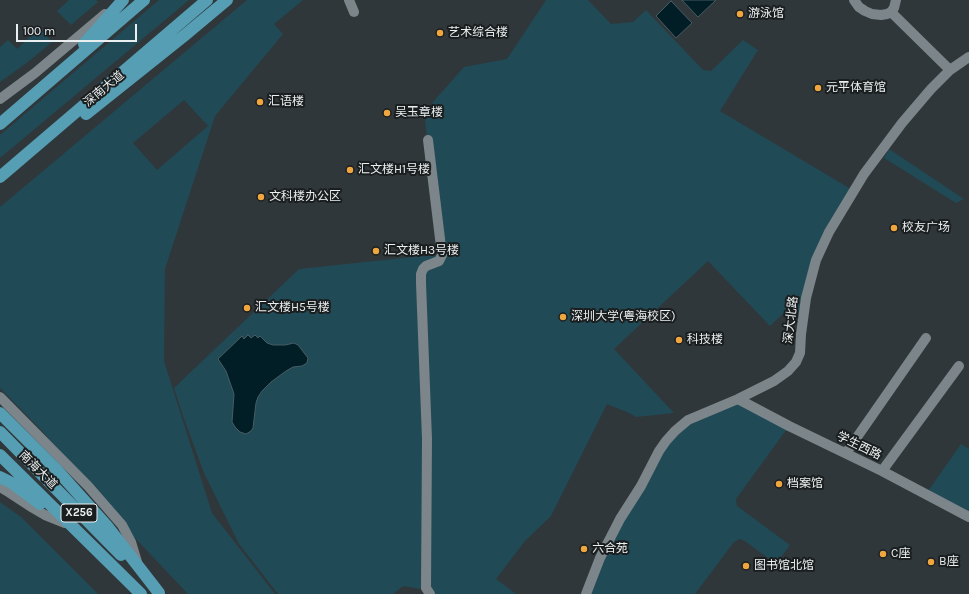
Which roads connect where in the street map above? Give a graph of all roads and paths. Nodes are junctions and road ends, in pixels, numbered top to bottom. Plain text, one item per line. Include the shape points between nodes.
1 (122, 0) edge
2 (144, 0) edge
3 (207, 0) edge
4 (349, 0) edge
5 (854, 0) edge
6 (896, 0) edge
7 (225, 1) edge
8 (354, 12) dead end
9 (891, 12) junction
10 (186, 35) junction
11 (969, 57) edge
12 (139, 59) junction
13 (950, 70) junction
14 (50, 81) junction
15 (32, 96) junction
16 (0, 99) edge
17 (0, 116) edge
18 (0, 124) edge
19 (428, 140) dead end
20 (25, 156) junction
21 (0, 177) edge
22 (926, 338) dead end
23 (959, 366) dead end
24 (0, 397) edge
25 (738, 399) junction
26 (0, 413) edge
27 (0, 432) edge
28 (846, 453) junction
29 (0, 455) edge
30 (882, 471) junction
31 (0, 477) edge
32 (0, 486) edge
33 (969, 517) edge
34 (65, 523) junction
35 (84, 538) junction
36 (138, 566) junction
37 (141, 594) edge
38 (159, 594) edge
39 (430, 594) edge
40 (586, 594) edge

1 - 14 main road
1 - 16 street
2 - 14 main road
3 - 12 main road, 深南大道
4 - 8 street
5 - 9 street via 859,7 872,14
6 - 9 street
7 - 10 main road
9 - 13 street
10 - 12 main road
10 - 20 main road via 82,117
11 - 13 street, 深大北路
12 - 20 main road, 深南大道
13 - 25 street, 深大北路 via 907,118 864,174 829,232 816,260 806,298 800,353 796,362 774,380
14 - 15 main road
15 - 17 main road
15 - 18 main road
19 - 39 street via 442,255 439,260 426,266 421,274 427,439 426,588
20 - 21 main road, 深南大道
22 - 28 street
23 - 30 street
24 - 36 street via 88,486 122,525 131,542
25 - 28 street, 学生西路
25 - 40 street, 深大北路 via 688,420 666,441 620,519 600,558
26 - 36 main road via 57,470 107,526
27 - 38 main road, 南海大道 / X256
28 - 30 street, 学生西路
29 - 35 main road, 南海大道 / X256
30 - 33 street, 学生西路
31 - 34 main road via 12,483
32 - 34 street via 33,508
34 - 35 main road
35 - 37 main road, 南海大道 / X256
36 - 38 main road

